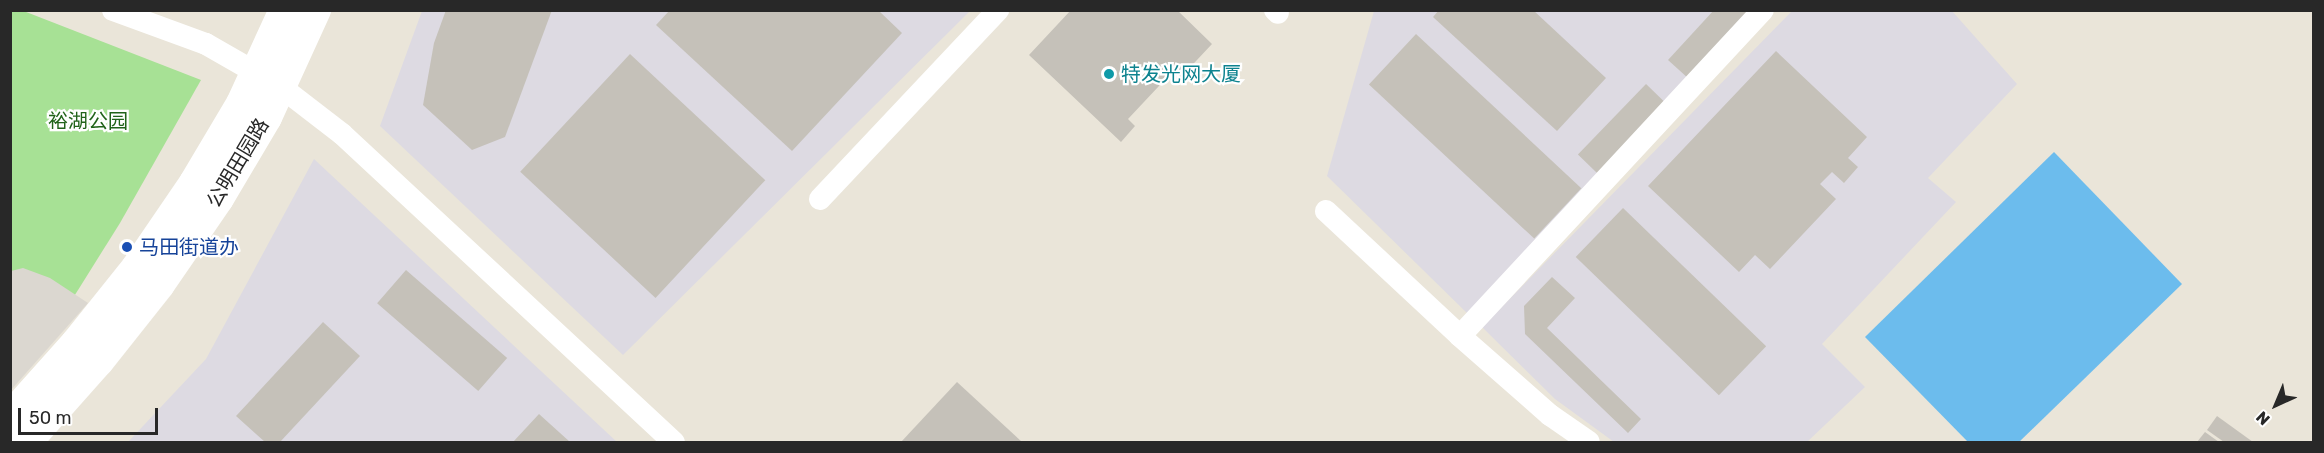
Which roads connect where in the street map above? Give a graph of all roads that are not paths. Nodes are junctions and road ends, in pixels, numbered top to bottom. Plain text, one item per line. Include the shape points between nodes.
1 (113, 10) edge
2 (285, 10) edge
3 (315, 10) edge
4 (998, 10) edge
5 (1763, 10) edge
6 (269, 80) junction
7 (820, 199) dead end
8 (1326, 211) dead end
9 (1460, 336) junction
10 (10, 418) edge
11 (1585, 441) edge
12 (26, 442) edge
13 (674, 442) edge

1 - 6 street via 206,44
2 - 6 street, 公明田园路
3 - 6 street, 公明田园路
4 - 7 street
5 - 9 street
6 - 10 street, 公明田园路 via 242,104 195,183 137,268
6 - 12 street, 公明田园路 via 218,198 159,284
6 - 13 street via 342,134
8 - 9 street
9 - 11 street

